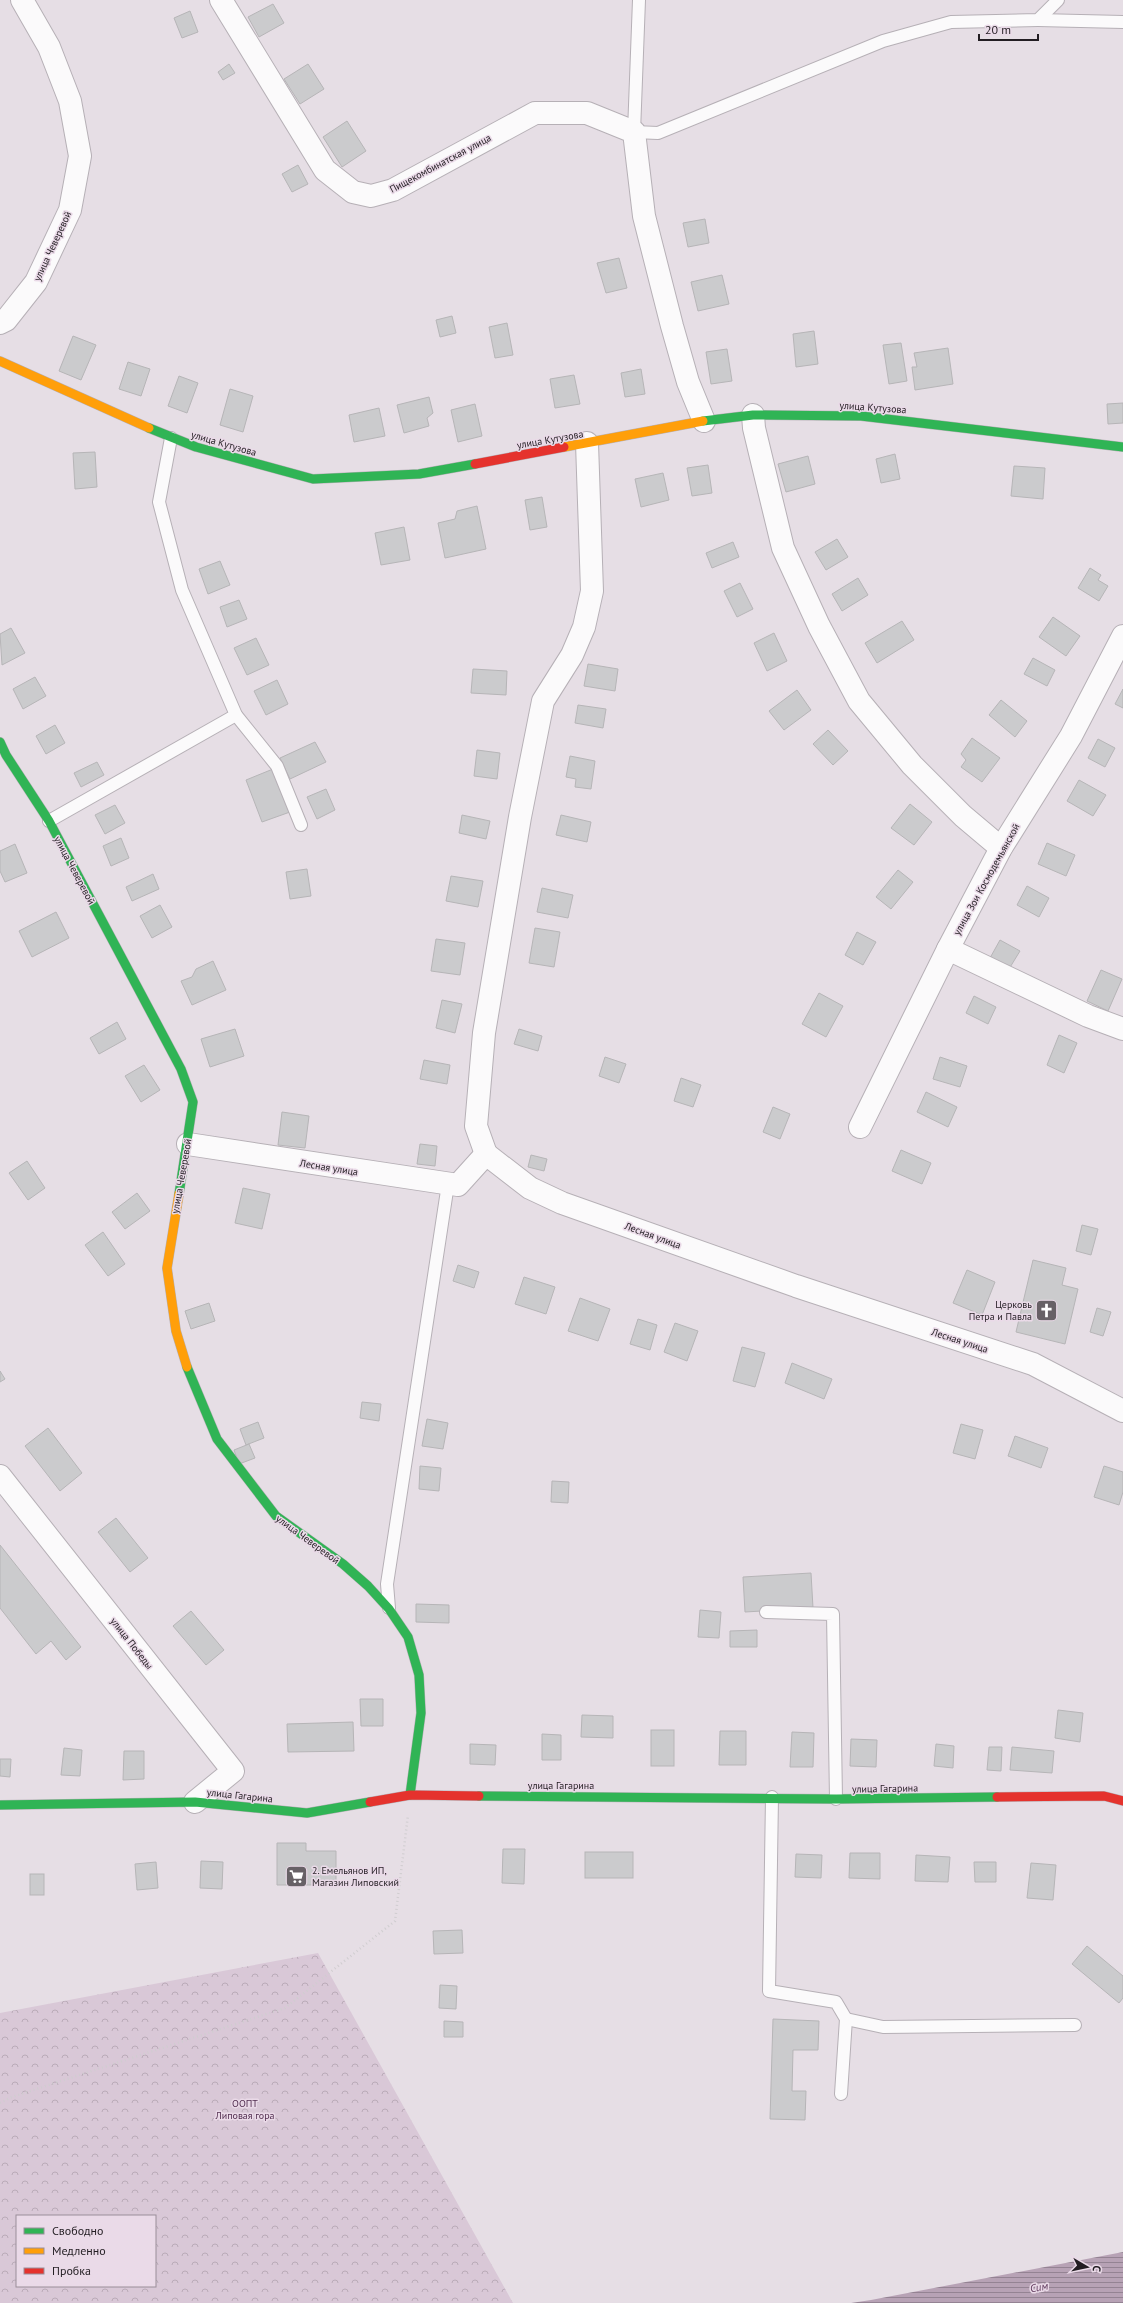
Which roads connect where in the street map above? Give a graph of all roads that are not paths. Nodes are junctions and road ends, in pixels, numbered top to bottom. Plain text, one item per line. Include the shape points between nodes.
1 (22, 0) edge
2 (221, 0) edge
3 (639, 0) edge
4 (1058, 0) edge
5 (1038, 20) junction
6 (1123, 22) edge
7 (634, 132) junction
8 (0, 323) edge
9 (0, 361) edge
10 (753, 415) junction
11 (704, 421) junction
12 (171, 438) junction
13 (587, 443) junction
14 (1123, 447) edge
15 (1123, 636) edge
16 (236, 715) junction
17 (2, 752) edge
18 (49, 821) junction
19 (301, 825) dead end
20 (1002, 848) junction
21 (948, 949) junction
22 (1123, 1029) edge
23 (860, 1127) dead end
24 (188, 1144) junction
25 (486, 1154) junction
26 (448, 1184) junction
27 (1123, 1411) edge
28 (0, 1476) edge
29 (389, 1609) junction
30 (766, 1612) dead end
31 (410, 1795) junction
32 (772, 1797) junction
33 (836, 1799) junction
34 (1123, 1801) edge
35 (195, 1802) junction
36 (0, 1805) edge
37 (846, 2019) junction
38 (1075, 2025) dead end
39 (842, 2094) dead end

1 - 8 street, улица Чеверевой via 49,47 70,101 80,156 70,210 40,274 6,320
2 - 7 street, Пищекомбинатская улица via 325,170 353,192 371,196 393,190 535,113 586,113
3 - 7 lane
4 - 5 lane
5 - 6 lane
5 - 7 lane via 951,22 883,41 658,133
7 - 11 street via 644,216 688,382
9 - 12 street, улица Кутузова
10 - 11 street, улица Кутузова
10 - 14 street, улица Кутузова via 861,416
10 - 20 street via 783,548 859,701 912,765 963,816
11 - 13 street, улица Кутузова
12 - 13 street, улица Кутузова via 313,479 419,474
12 - 16 lane via 159,502 182,590
13 - 25 street via 592,591 584,627 572,655 543,701 520,817 484,1033 476,1126
15 - 20 street, улица Зои Космодемьянской via 1071,736
16 - 18 lane
16 - 19 lane via 277,766
17 - 18 street, улица Чеверевой
18 - 24 street, улица Чеверевой via 181,1069 193,1102
20 - 21 street, улица Зои Космодемьянской
21 - 22 street via 1088,1016
21 - 23 street, улица Зои Космодемьянской
24 - 26 street, Лесная улица
24 - 29 street, улица Чеверевой via 167,1268 176,1331 186,1364 217,1440 276,1516 343,1564
25 - 26 street, Лесная улица via 458,1185
25 - 27 street, Лесная улица via 530,1188 562,1203 796,1286 1033,1364
26 - 29 lane via 387,1584
28 - 35 street, улица Победы via 233,1771
29 - 31 street, улица Чеверевой via 408,1637 419,1675 421,1713
30 - 33 lane via 833,1614
31 - 32 street, улица Гагарина
31 - 35 street, улица Гагарина via 307,1813
32 - 33 street, улица Гагарина
32 - 37 lane via 769,1991 836,2002
33 - 34 street, улица Гагарина via 1104,1796
35 - 36 street, улица Гагарина
37 - 38 lane via 883,2028
37 - 39 lane

